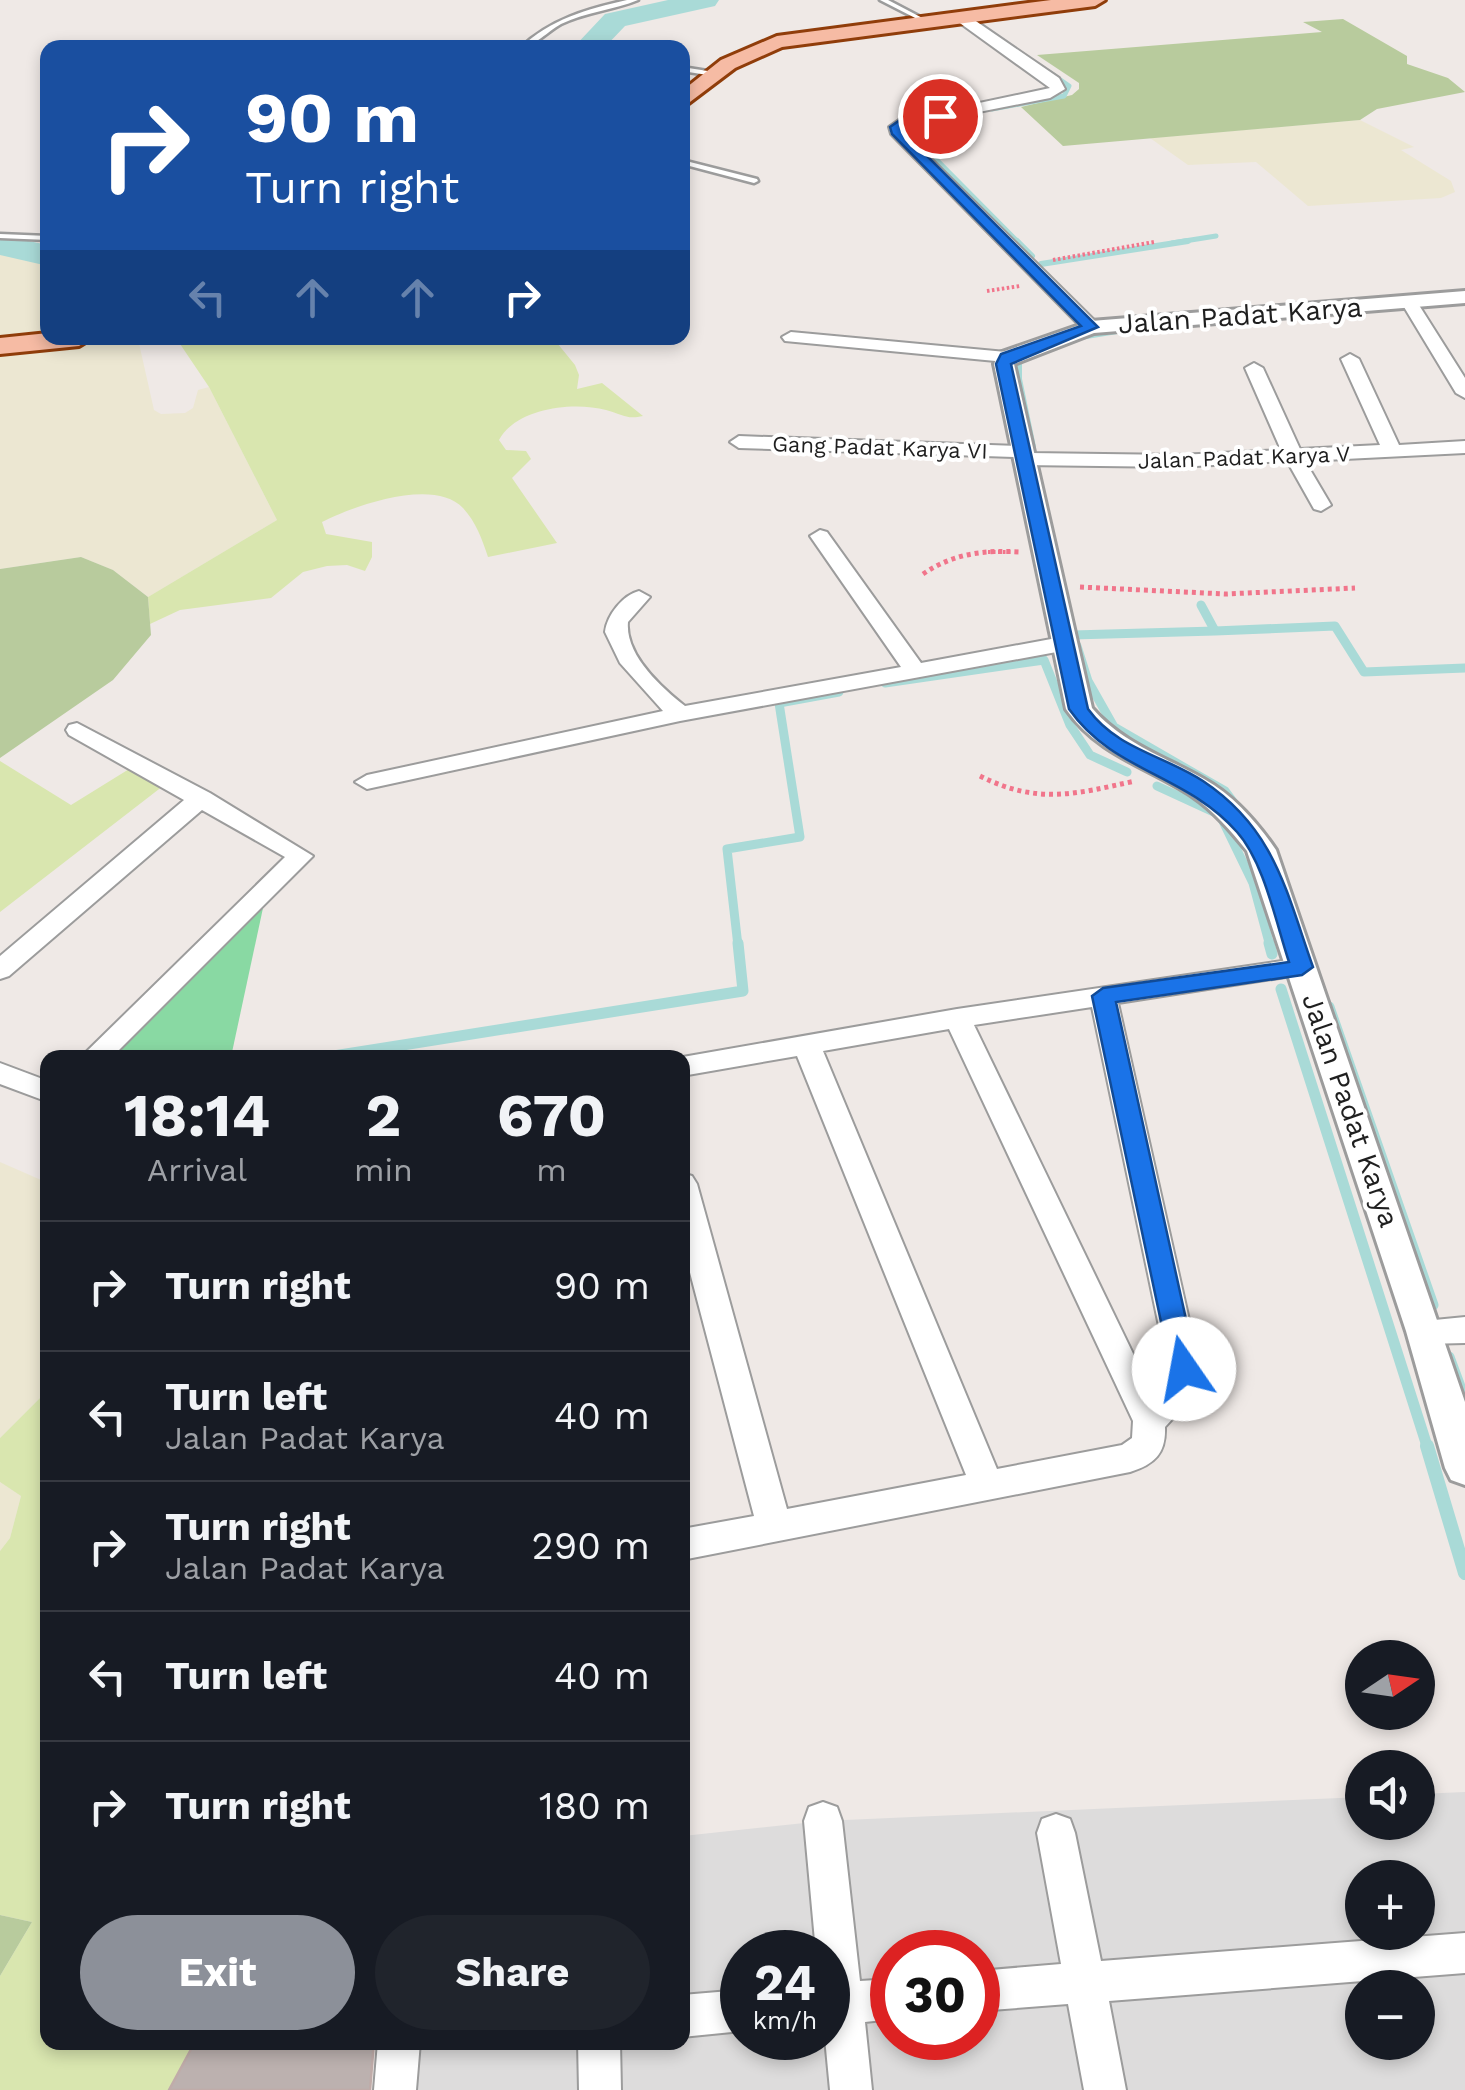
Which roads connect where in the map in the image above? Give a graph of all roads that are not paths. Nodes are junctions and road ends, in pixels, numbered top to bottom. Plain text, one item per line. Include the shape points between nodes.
1 (636, 0) edge
2 (883, 0) edge
3 (1095, 0) edge
4 (962, 18) junction
5 (928, 22) junction
6 (531, 40) edge
7 (690, 70) edge
8 (714, 74) junction
9 (690, 92) edge
10 (690, 164) edge
11 (754, 181) dead end
12 (0, 236) edge
13 (40, 238) edge
14 (1465, 297) edge
15 (1409, 302) junction
16 (1091, 327) junction
17 (791, 337) dead end
18 (40, 342) edge
19 (0, 346) edge
20 (1006, 358) junction
21 (1350, 360) dead end
22 (1254, 368) dead end
23 (1465, 393) edge
24 (739, 442) dead end
25 (1465, 446) edge
26 (1392, 452) junction
27 (1022, 456) junction
28 (1293, 456) junction
29 (1321, 505) dead end
30 (820, 536) dead end
31 (639, 598) dead end
32 (1062, 644) junction
33 (916, 672) junction
34 (680, 714) junction
35 (77, 730) dead end
36 (368, 782) dead end
37 (202, 798) junction
38 (1302, 967) junction
39 (0, 970) edge
40 (1103, 996) junction
41 (957, 1018) junction
42 (806, 1044) junction
43 (102, 1050) edge
44 (690, 1065) edge
45 (0, 1073) edge
46 (40, 1089) edge
47 (690, 1214) edge
48 (1465, 1330) edge
49 (1426, 1331) junction
50 (1149, 1422) junction
51 (1465, 1468) edge
52 (988, 1485) junction
53 (775, 1529) junction
54 (690, 1543) edge
55 (823, 1821) dead end
56 (1056, 1834) dead end
57 (831, 1930) edge
58 (1465, 1954) edge
59 (1086, 1981) junction
60 (1000, 1990) edge
61 (720, 2013) edge
62 (690, 2015) edge
63 (398, 2050) edge
64 (599, 2050) edge
65 (845, 2060) edge
66 (396, 2090) edge
67 (600, 2090) edge
68 (850, 2090) edge
69 (1105, 2090) edge

1 - 6 lane via 577,13
2 - 5 lane
3 - 4 main road
4 - 5 main road
4 - 16 street via 1058,88 896,127
5 - 8 main road via 777,42
7 - 8 lane
8 - 9 main road
10 - 11 lane
12 - 13 lane
14 - 15 street, Jalan Padat Karya
15 - 16 street, Jalan Padat Karya
15 - 23 street
16 - 20 street, Jalan Padat Karya
17 - 20 street
18 - 19 main road
20 - 27 street, Jalan Padat Karya
21 - 26 street
22 - 28 street
24 - 27 street, Gang Padat Karya VI
25 - 26 street, Jalan Padat Karya V
26 - 28 street, Jalan Padat Karya V
27 - 28 street, Jalan Padat Karya V
27 - 32 street, Jalan Padat Karya
28 - 29 street
30 - 33 street
31 - 34 street via 617,623 616,634 648,686
32 - 33 street
32 - 38 street, Jalan Padat Karya via 1079,709 1094,730 1195,785 1244,826 1261,850
33 - 34 street
34 - 36 street
35 - 37 street
37 - 39 street
37 - 43 street via 301,856
38 - 40 street
38 - 49 street, Jalan Padat Karya
40 - 41 street
40 - 50 street via 1184,1369 1173,1402
41 - 42 street
41 - 50 street
42 - 44 street
42 - 52 street
45 - 46 street
47 - 53 street
48 - 49 street
49 - 51 street, Jalan Padat Karya
50 - 52 street via 1149,1446 1130,1458
52 - 53 street
53 - 54 street
55 - 57 street
56 - 59 street
58 - 59 street
59 - 60 street
59 - 69 street
61 - 62 street
63 - 66 street
64 - 67 street
65 - 68 street

